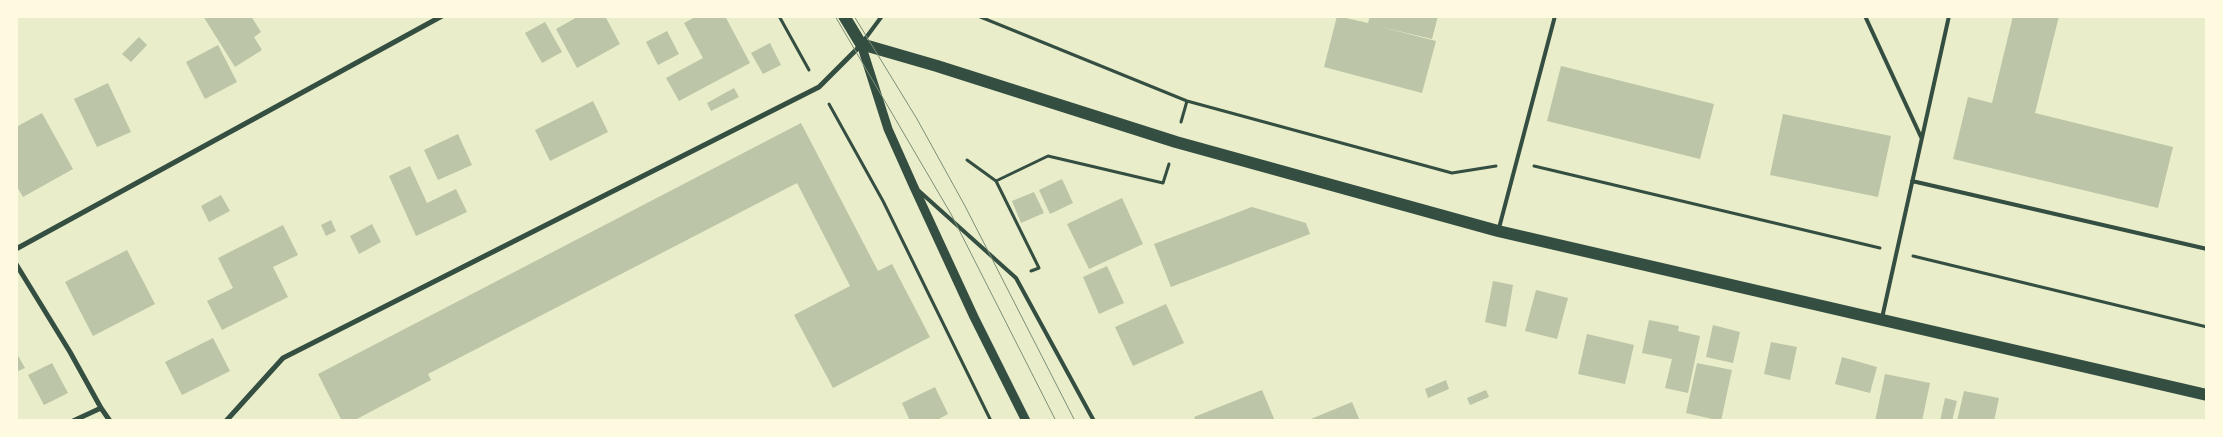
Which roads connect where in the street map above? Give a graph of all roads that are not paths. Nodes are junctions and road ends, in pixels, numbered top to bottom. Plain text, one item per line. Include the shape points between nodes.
1 (442, 16) edge
2 (844, 16) edge
3 (882, 16) edge
4 (1555, 16) edge
5 (1865, 16) edge
6 (1949, 16) edge
7 (861, 44) junction
8 (1921, 137) junction
9 (1912, 181) junction
10 (913, 185) junction
11 (1498, 231) junction
12 (16, 249) edge
13 (2207, 249) edge
14 (16, 264) edge
15 (1882, 320) junction
16 (2207, 396) edge
17 (101, 408) junction
18 (73, 421) edge
19 (110, 421) edge
20 (226, 421) edge
21 (1026, 421) edge
22 (1094, 421) edge

1 - 12 street
2 - 7 main road
3 - 7 lane
4 - 11 lane
5 - 8 lane
6 - 8 lane
7 - 10 street via 888,129
7 - 11 main road via 1176,142
7 - 20 street via 819,87 283,358
8 - 9 lane
9 - 13 lane
9 - 15 lane
10 - 21 street
10 - 22 lane via 1016,278
11 - 15 main road
14 - 17 street
15 - 16 main road
17 - 18 street
17 - 19 street

